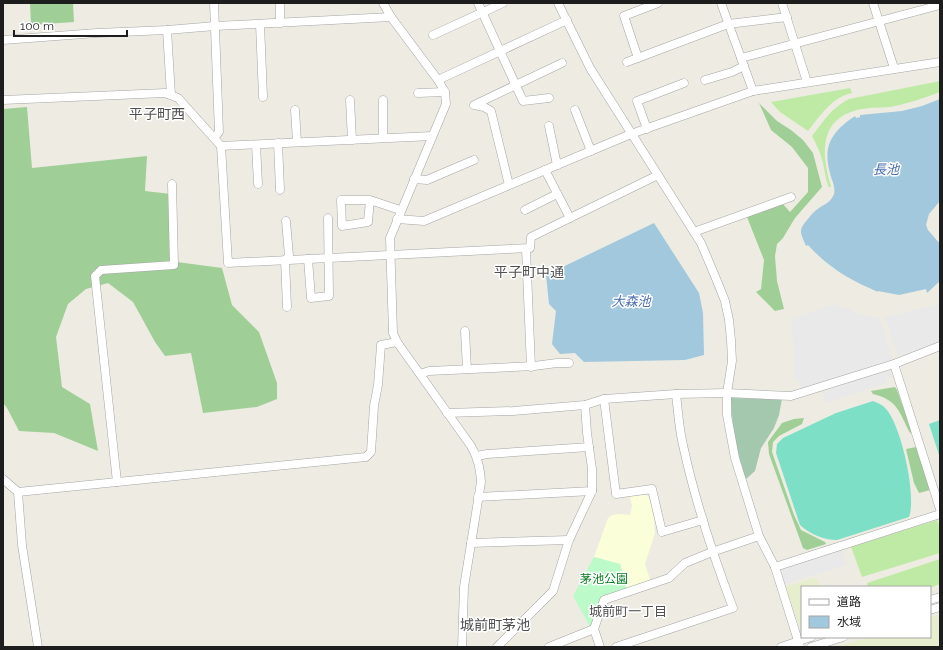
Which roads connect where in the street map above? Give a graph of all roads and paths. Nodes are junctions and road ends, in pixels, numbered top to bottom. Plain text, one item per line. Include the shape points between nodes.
1 (214, 3) edge
2 (280, 3) edge
3 (383, 3) edge
4 (478, 3) edge
5 (503, 3) edge
6 (558, 3) edge
7 (658, 3) edge
8 (721, 3) edge
9 (782, 3) edge
10 (873, 3) edge
11 (940, 5) edge
12 (483, 12) junction
13 (786, 16) junction
14 (391, 17) junction
15 (567, 20) junction
16 (879, 21) junction
17 (280, 23) junction
18 (260, 24) junction
19 (728, 24) junction
20 (215, 26) junction
21 (167, 30) junction
22 (433, 35) dead end
23 (3, 40) edge
24 (795, 43) junction
25 (500, 50) junction
26 (638, 58) junction
27 (627, 62) dead end
28 (742, 62) junction
29 (940, 62) edge
30 (562, 63) dead end
31 (894, 68) junction
32 (438, 80) junction
33 (705, 80) dead end
34 (807, 82) junction
35 (684, 83) dead end
36 (516, 85) junction
37 (753, 91) junction
38 (445, 92) junction
39 (418, 93) dead end
40 (171, 95) junction
41 (263, 97) dead end
42 (549, 98) dead end
43 (3, 100) edge
44 (350, 100) dead end
45 (383, 100) dead end
46 (295, 110) dead end
47 (575, 110) dead end
48 (549, 126) dead end
49 (647, 128) junction
50 (631, 134) junction
51 (432, 136) junction
52 (214, 138) junction
53 (383, 138) junction
54 (352, 140) junction
55 (297, 142) junction
56 (278, 144) junction
57 (256, 145) junction
58 (221, 146) junction
59 (591, 151) junction
60 (474, 160) dead end
61 (557, 165) junction
62 (545, 170) junction
63 (658, 175) junction
64 (414, 179) junction
65 (172, 184) dead end
66 (258, 184) dead end
67 (509, 185) junction
68 (280, 190) dead end
69 (558, 194) junction
70 (791, 197) dead end
71 (370, 200) junction
72 (400, 210) junction
73 (526, 210) dead end
74 (328, 218) dead end
75 (570, 218) junction
76 (397, 219) junction
77 (286, 221) dead end
78 (694, 232) junction
79 (526, 249) junction
80 (390, 254) junction
81 (329, 258) junction
82 (308, 259) junction
83 (285, 260) junction
84 (287, 307) dead end
85 (465, 331) dead end
86 (397, 342) junction
87 (940, 346) edge
88 (569, 363) dead end
89 (894, 364) junction
90 (531, 367) junction
91 (467, 369) junction
92 (420, 374) junction
93 (727, 393) junction
94 (676, 394) junction
95 (604, 399) junction
96 (585, 405) junction
97 (447, 413) junction
98 (589, 446) junction
99 (477, 456) junction
100 (3, 479) edge
101 (117, 482) junction
102 (592, 491) junction
103 (18, 492) junction
104 (478, 497) junction
105 (940, 509) edge
106 (940, 514) edge
107 (702, 520) junction
108 (759, 536) junction
109 (569, 540) junction
110 (471, 543) junction
111 (712, 552) junction
112 (775, 567) junction
113 (594, 629) junction
114 (809, 638) edge
115 (840, 638) edge
116 (799, 644) edge
117 (38, 647) edge
118 (462, 647) edge
119 (497, 647) edge
120 (549, 647) edge
121 (600, 647) edge
122 (616, 647) edge
123 (781, 647) edge
124 (811, 647) edge

1 - 20 street
2 - 17 street
3 - 14 street
4 - 12 street
5 - 12 street
6 - 15 street
7 - 26 street via 624,16
8 - 19 street
9 - 13 street
10 - 16 street
11 - 16 street
12 - 22 street
12 - 25 street
13 - 19 street
13 - 24 street
14 - 17 street
14 - 32 street
15 - 25 street
15 - 50 street via 590,68
16 - 24 street
16 - 31 street
17 - 18 street
18 - 20 street
18 - 41 street
19 - 26 street
19 - 28 street
20 - 21 street
20 - 52 street via 218,132
21 - 23 street
21 - 40 street
24 - 28 street
24 - 34 street
25 - 32 street
25 - 36 street
26 - 27 street
28 - 33 street via 732,72
28 - 37 street
29 - 31 street
30 - 36 street
31 - 34 street
32 - 38 street
34 - 37 street
35 - 49 street via 637,101
36 - 42 street via 523,101
36 - 67 street via 474,105 491,111
37 - 49 street
38 - 39 street
38 - 51 street via 446,104
40 - 43 street via 165,93
40 - 52 street via 178,98
44 - 54 street
45 - 53 street
46 - 55 street
47 - 59 street
48 - 61 street
49 - 50 street
50 - 59 street
50 - 63 street
51 - 53 street
51 - 64 street
52 - 58 street
53 - 54 street
54 - 55 street
55 - 56 street
56 - 57 street
56 - 68 street
57 - 58 street
57 - 66 street
58 - 83 street via 228,263
59 - 61 street
60 - 64 street via 427,180
61 - 62 street
62 - 67 street
62 - 69 street
63 - 75 street
63 - 78 street
64 - 72 street
65 - 101 street via 174,265 101,270 95,276
67 - 76 street via 424,221
69 - 73 street
69 - 75 street
70 - 78 street
71 - 71 street via 341,200 342,226 368,222
71 - 72 street
72 - 76 street
74 - 81 street
75 - 79 street via 531,237 530,248
76 - 80 street via 390,238
77 - 83 street via 288,256
78 - 93 street via 725,301 729,320 732,361
79 - 80 street
79 - 90 street
80 - 81 street
80 - 86 street via 393,333
81 - 82 street
81 - 82 street via 329,296 311,298
82 - 83 street
83 - 84 street
85 - 91 street
86 - 92 street
86 - 101 street via 381,345 371,452 366,456
87 - 89 street
88 - 90 street
89 - 93 street via 791,396
89 - 105 street
90 - 91 street
91 - 92 street via 428,371
92 - 97 street
93 - 94 street
93 - 108 street via 727,415 735,458
94 - 95 street
94 - 107 street via 683,444
95 - 96 street
95 - 107 street via 616,494 652,489 662,532
96 - 97 street
96 - 98 street
97 - 99 street
98 - 99 street
98 - 102 street
99 - 104 street via 481,482
100 - 103 street
101 - 103 street
102 - 104 street
102 - 109 street
103 - 117 street via 22,545
104 - 110 street
106 - 112 street
107 - 111 street
108 - 111 street
108 - 112 street
109 - 110 street
109 - 119 street via 553,591
110 - 118 street via 464,587
111 - 113 street via 684,563 669,578 604,600
111 - 122 street via 733,608
112 - 116 street
113 - 120 street
113 - 121 street
114 - 116 street
115 - 124 street
116 - 123 street

